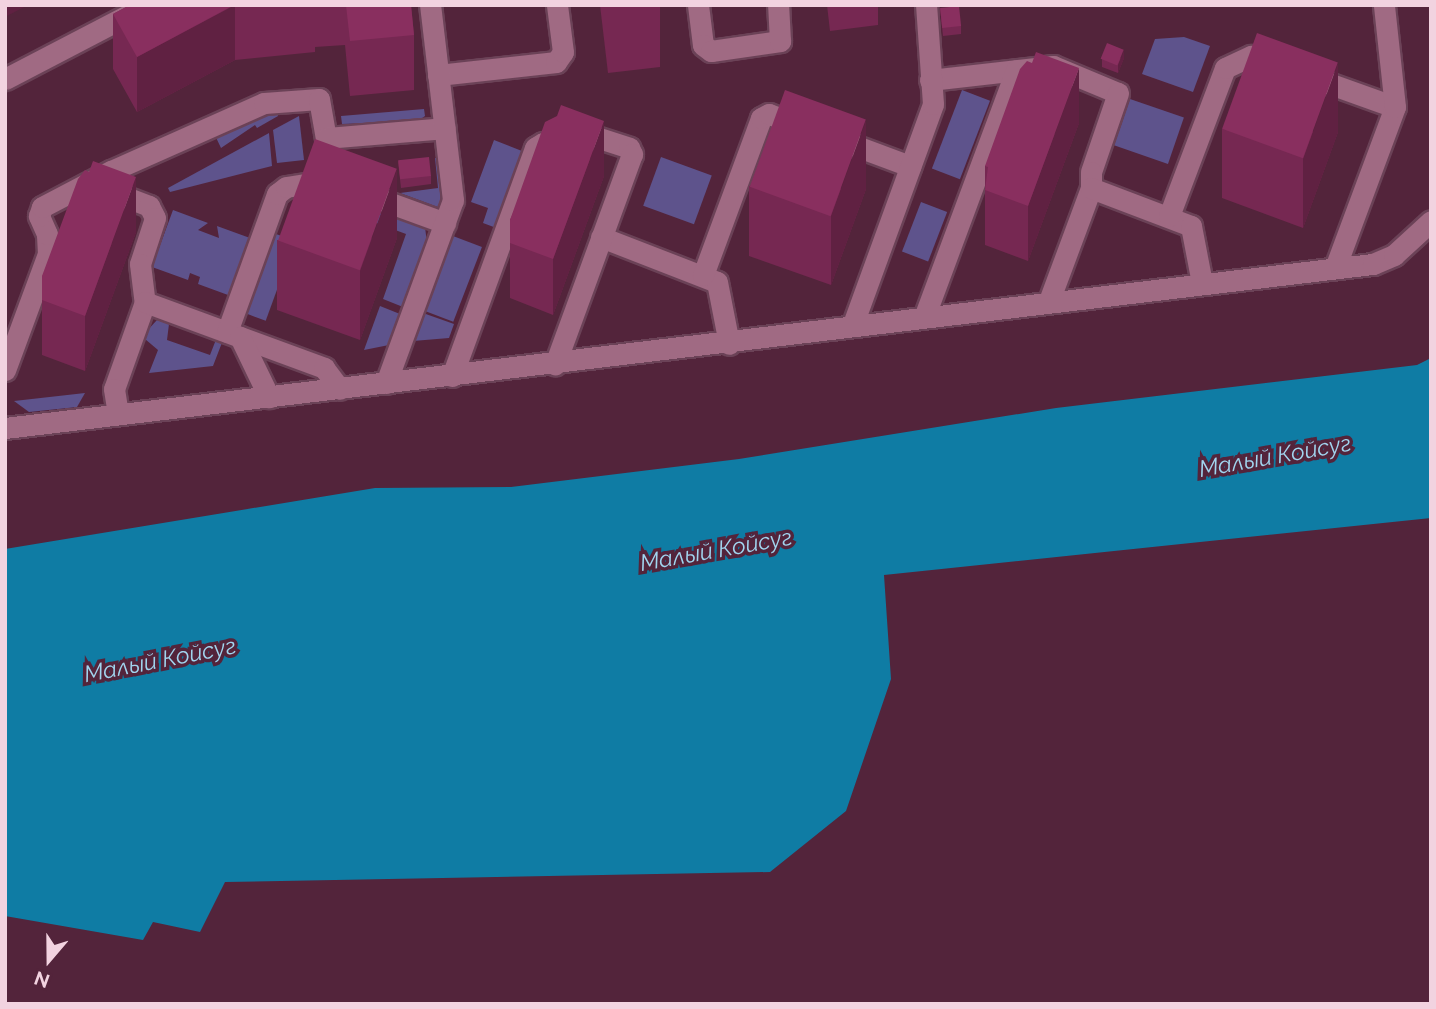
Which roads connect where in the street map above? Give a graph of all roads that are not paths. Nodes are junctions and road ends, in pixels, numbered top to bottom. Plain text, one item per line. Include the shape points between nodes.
1 (147, 5) edge
2 (430, 5) edge
3 (557, 5) edge
4 (698, 5) edge
5 (778, 5) edge
6 (926, 5) edge
7 (1384, 5) edge
8 (1016, 70) junction
9 (438, 75) junction
10 (5, 79) edge
11 (930, 80) junction
12 (1395, 107) junction
13 (444, 128) junction
14 (911, 166) junction
15 (95, 179) junction
16 (1091, 188) junction
17 (1169, 216) junction
18 (1431, 221) edge
19 (445, 223) junction
20 (601, 237) junction
21 (1335, 268) junction
22 (703, 275) junction
23 (1202, 284) junction
24 (1049, 301) junction
25 (145, 302) junction
26 (925, 315) junction
27 (853, 324) junction
28 (233, 334) junction
29 (729, 344) junction
30 (555, 364) junction
31 (5, 370) edge
32 (452, 376) junction
33 (386, 383) junction
34 (340, 389) junction
35 (268, 397) junction
36 (118, 414) junction
37 (5, 428) edge

1 - 10 street
2 - 9 street
3 - 9 street via 563,52 556,62
4 - 5 street via 703,45 711,51 780,41
6 - 11 street
7 - 12 street
8 - 11 street
8 - 16 street via 1053,66 1118,93 1091,172
8 - 26 street
9 - 13 street
11 - 14 street via 933,104
12 - 17 street via 1259,57 1229,64
12 - 21 street
13 - 15 street via 326,138 319,99 264,103
13 - 19 street via 453,200
14 - 22 street via 764,114
14 - 27 street
15 - 25 street via 104,189 149,206 154,216 140,264
15 - 31 street via 39,211 48,254
16 - 17 street
16 - 24 street
17 - 23 street via 1191,226
18 - 21 street via 1386,261
19 - 28 street via 328,181 281,189
19 - 33 street
20 - 22 street
20 - 30 street
20 - 32 street via 632,151 596,137 538,144
21 - 23 street
22 - 29 street via 719,286
23 - 24 street
24 - 26 street
25 - 28 street
25 - 36 street via 115,383
26 - 27 street
27 - 29 street via 829,332
28 - 34 street via 330,370
28 - 35 street
29 - 30 street
30 - 32 street
32 - 33 street
33 - 34 street
34 - 35 street
35 - 36 street
36 - 37 street

